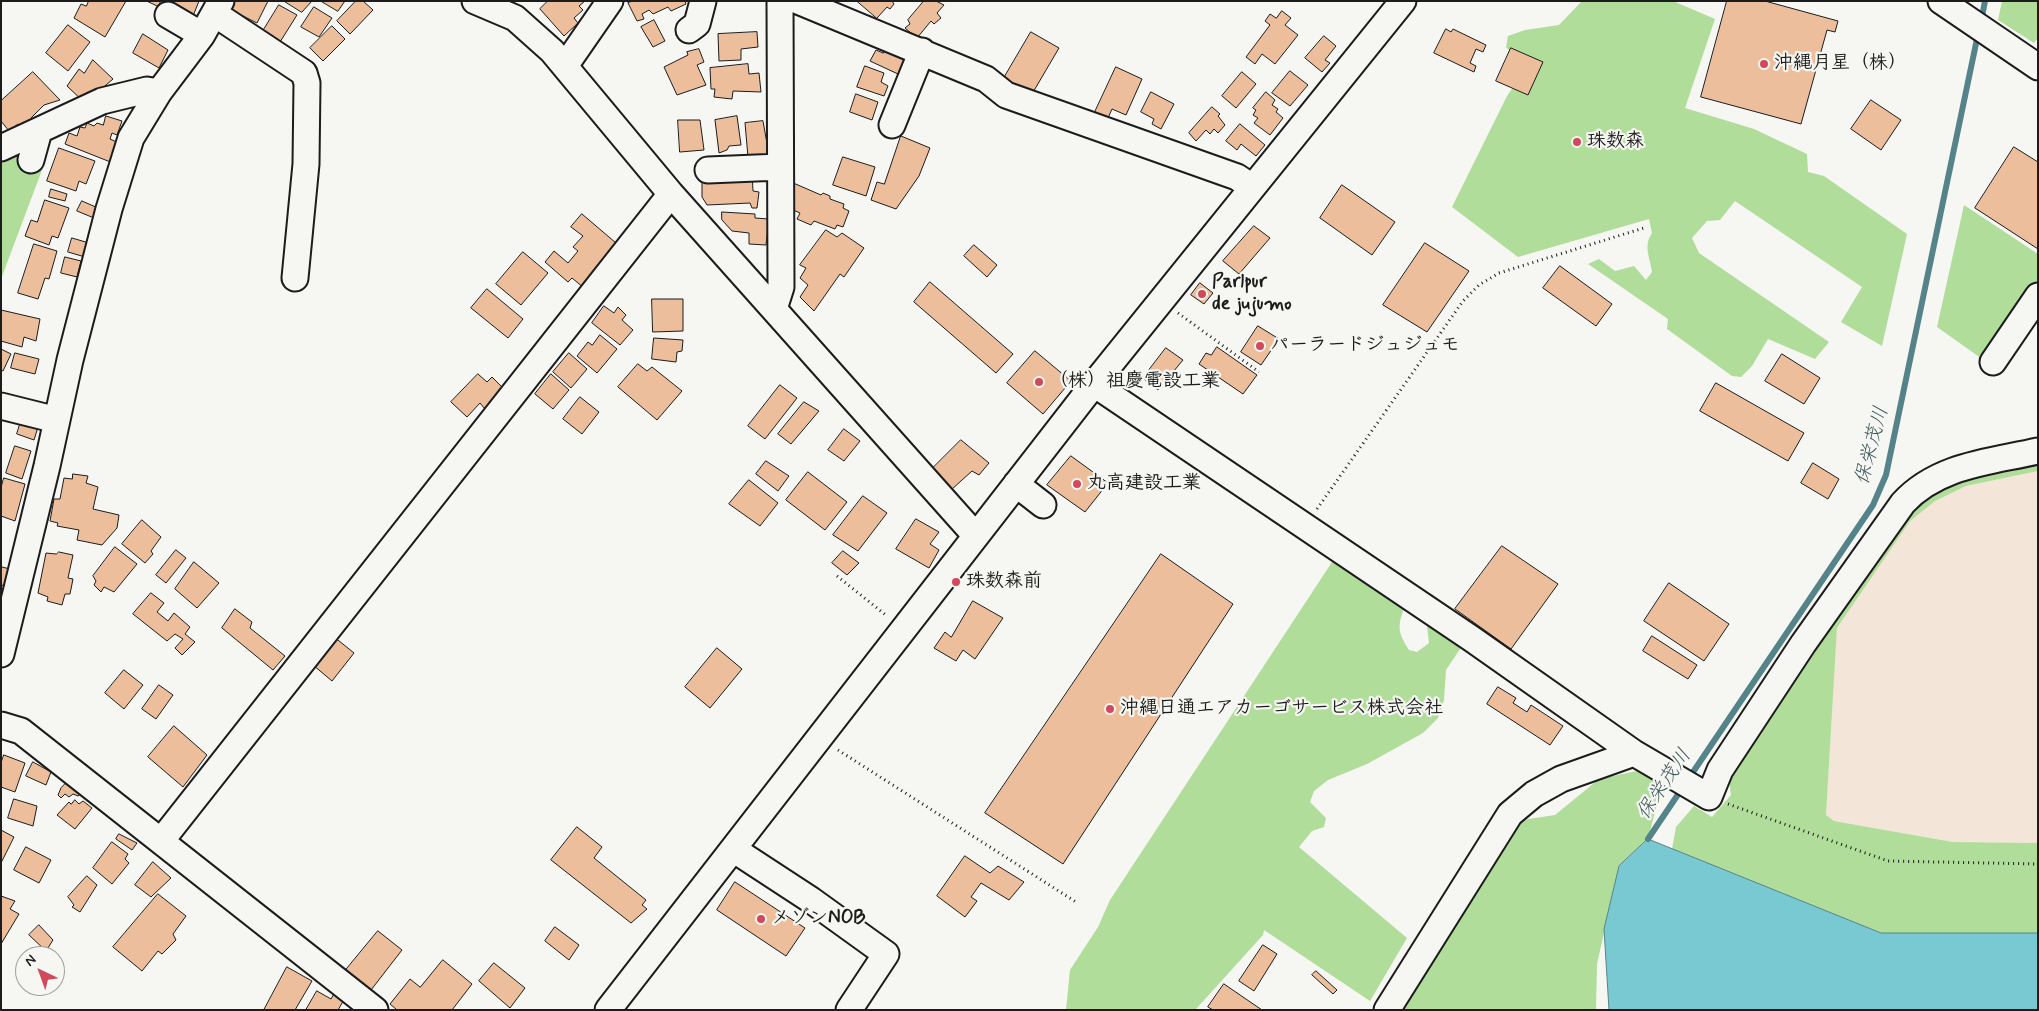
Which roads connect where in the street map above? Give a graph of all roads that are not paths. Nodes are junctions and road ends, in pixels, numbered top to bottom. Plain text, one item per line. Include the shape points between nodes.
1 (475, 1) edge
2 (703, 1) edge
3 (780, 1) edge
4 (798, 1) edge
5 (1403, 1) edge
6 (1941, 1) edge
7 (611, 2) edge
8 (218, 8) edge
9 (168, 15) dead end
10 (689, 30) dead end
11 (202, 35) junction
12 (922, 51) junction
13 (565, 66) junction
14 (2038, 67) edge
15 (159, 92) junction
16 (892, 126) dead end
17 (39, 131) junction
18 (1, 148) edge
19 (32, 160) dead end
20 (780, 167) junction
21 (708, 170) dead end
22 (1252, 187) junction
23 (671, 194) junction
24 (295, 278) dead end
25 (2038, 296) edge
26 (774, 309) junction
27 (1993, 362) dead end
28 (1094, 384) junction
29 (1, 406) edge
30 (57, 420) junction
31 (2038, 451) edge
32 (1016, 484) junction
33 (1043, 504) dead end
34 (976, 536) junction
35 (3, 639) edge
36 (1, 725) edge
37 (1634, 753) junction
38 (160, 841) junction
39 (733, 850) junction
40 (375, 1010) edge
41 (608, 1010) edge
42 (849, 1010) edge
43 (1386, 1010) edge

1 - 13 street via 516,18
2 - 10 street via 697,24
3 - 20 street
4 - 12 street
5 - 22 street
6 - 14 street
7 - 13 street
8 - 11 street
8 - 24 street via 304,73 306,78 306,164
9 - 11 street
11 - 15 street
12 - 16 street
12 - 22 street via 986,78 1006,95 1237,177
13 - 23 street
15 - 17 street via 147,90 102,101
15 - 30 street via 130,138 109,209
17 - 18 street
17 - 19 street
20 - 21 street
20 - 26 street via 782,287
22 - 28 street
23 - 26 street
23 - 38 street
25 - 27 street
26 - 34 street
28 - 32 street
28 - 37 street
29 - 30 street
30 - 35 street
31 - 37 street via 1952,470 1915,490 1803,644 1720,770 1709,797
32 - 33 street
32 - 34 street
34 - 39 street
36 - 38 street via 21,731
37 - 43 street via 1561,779 1534,794 1510,814
38 - 40 street
39 - 41 street
39 - 42 street via 886,954

